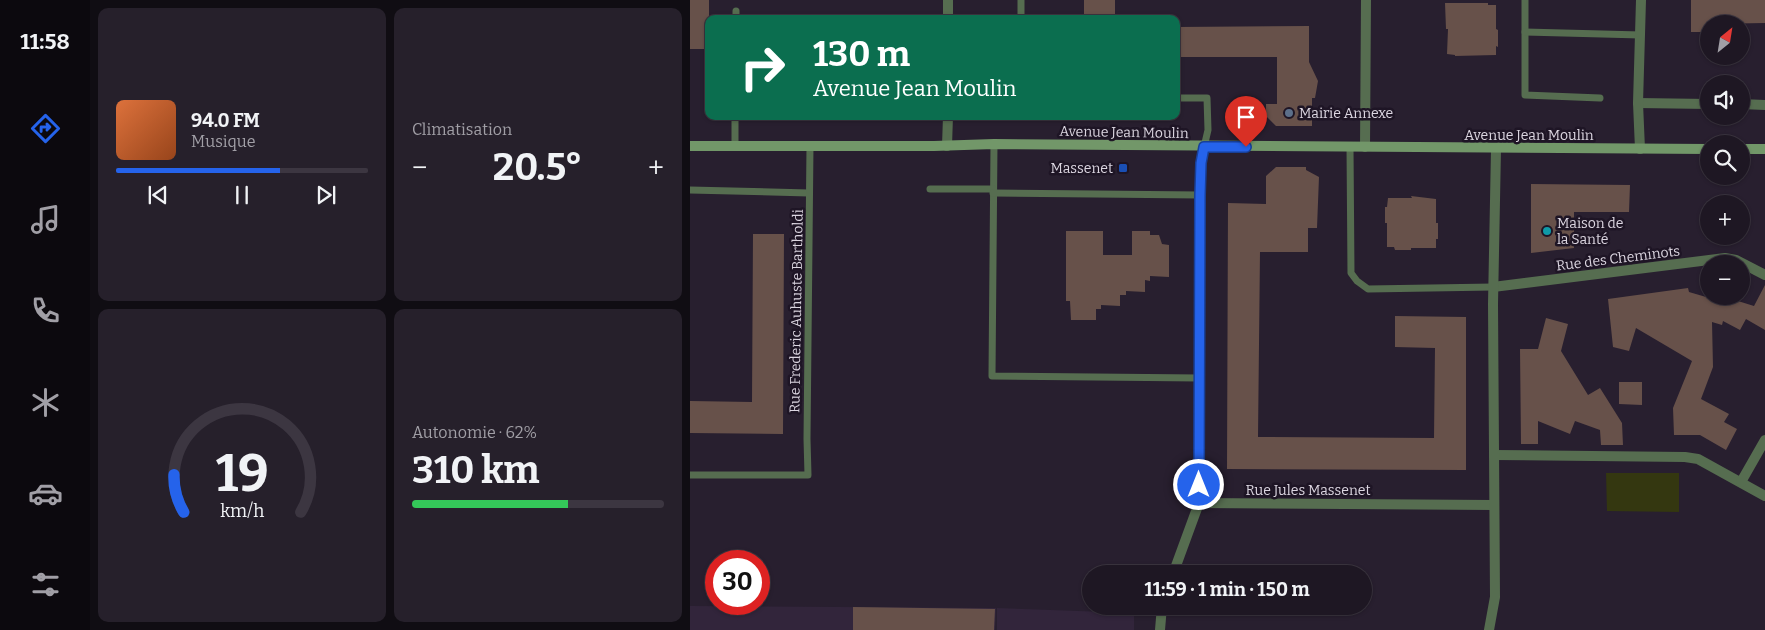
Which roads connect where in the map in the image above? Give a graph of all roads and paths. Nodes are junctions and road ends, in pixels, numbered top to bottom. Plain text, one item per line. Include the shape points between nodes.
1 (948, 0) edge
2 (1021, 0) edge
3 (1366, 0) edge
4 (1525, 0) edge
5 (1641, 0) edge
6 (948, 15) edge
7 (1021, 15) edge
8 (1525, 32) junction
9 (1641, 35) junction
10 (1180, 98) edge
11 (1600, 98) dead end
12 (1638, 103) junction
13 (1700, 104) edge
14 (1750, 104) edge
15 (1765, 105) edge
16 (735, 120) edge
17 (948, 120) edge
18 (994, 144) junction
19 (690, 146) edge
20 (735, 146) junction
21 (810, 146) junction
22 (947, 146) junction
23 (1204, 147) junction
24 (1350, 147) junction
25 (1366, 147) junction
26 (1496, 149) junction
27 (1640, 149) junction
28 (1700, 149) edge
29 (1750, 149) edge
30 (1765, 150) edge
31 (930, 189) dead end
32 (690, 190) edge
33 (993, 191) junction
34 (810, 193) junction
35 (1200, 195) junction
36 (1765, 275) edge
37 (1493, 287) junction
38 (1199, 378) junction
39 (1765, 440) edge
40 (1494, 455) junction
41 (690, 474) edge
42 (1741, 482) junction
43 (1765, 496) edge
44 (1199, 503) junction
45 (1494, 506) junction
46 (1176, 565) edge
47 (1161, 615) edge
48 (1160, 630) edge
49 (1489, 630) edge

1 - 6 street
2 - 7 lane
3 - 25 street
4 - 8 lane
5 - 9 street
8 - 9 lane
8 - 11 lane via 1525,95
9 - 12 street
10 - 23 lane via 1208,98 1208,130
12 - 13 street
12 - 27 street
14 - 15 street
16 - 20 lane
17 - 22 street
18 - 22 street, Avenue Jean Moulin
18 - 23 street, Avenue Jean Moulin
18 - 33 lane
19 - 20 street, Avenue Jean Moulin
20 - 21 street, Avenue Jean Moulin
21 - 22 street, Avenue Jean Moulin
21 - 34 lane, Rue Frederic Auhuste Bartholdi
23 - 24 street, Avenue Jean Moulin
23 - 35 street
24 - 25 street, Avenue Jean Moulin
24 - 37 lane via 1351,273 1357,281 1368,288
25 - 26 street, Avenue Jean Moulin
26 - 27 street, Avenue Jean Moulin
26 - 37 street
27 - 28 street, Avenue Jean Moulin
29 - 30 street
31 - 33 lane
32 - 34 lane
33 - 35 lane
33 - 38 lane via 992,376
34 - 41 lane, Rue Frederic Auhuste Bartholdi via 808,475
35 - 38 street
36 - 37 street, Rue des Cheminots via 1746,264 1725,258
37 - 40 street
38 - 44 street
39 - 42 street
40 - 42 street via 1686,457 1698,459
40 - 45 street
42 - 43 street
44 - 45 street, Rue Jules Massenet
44 - 46 street
45 - 49 street via 1495,597
47 - 48 street

